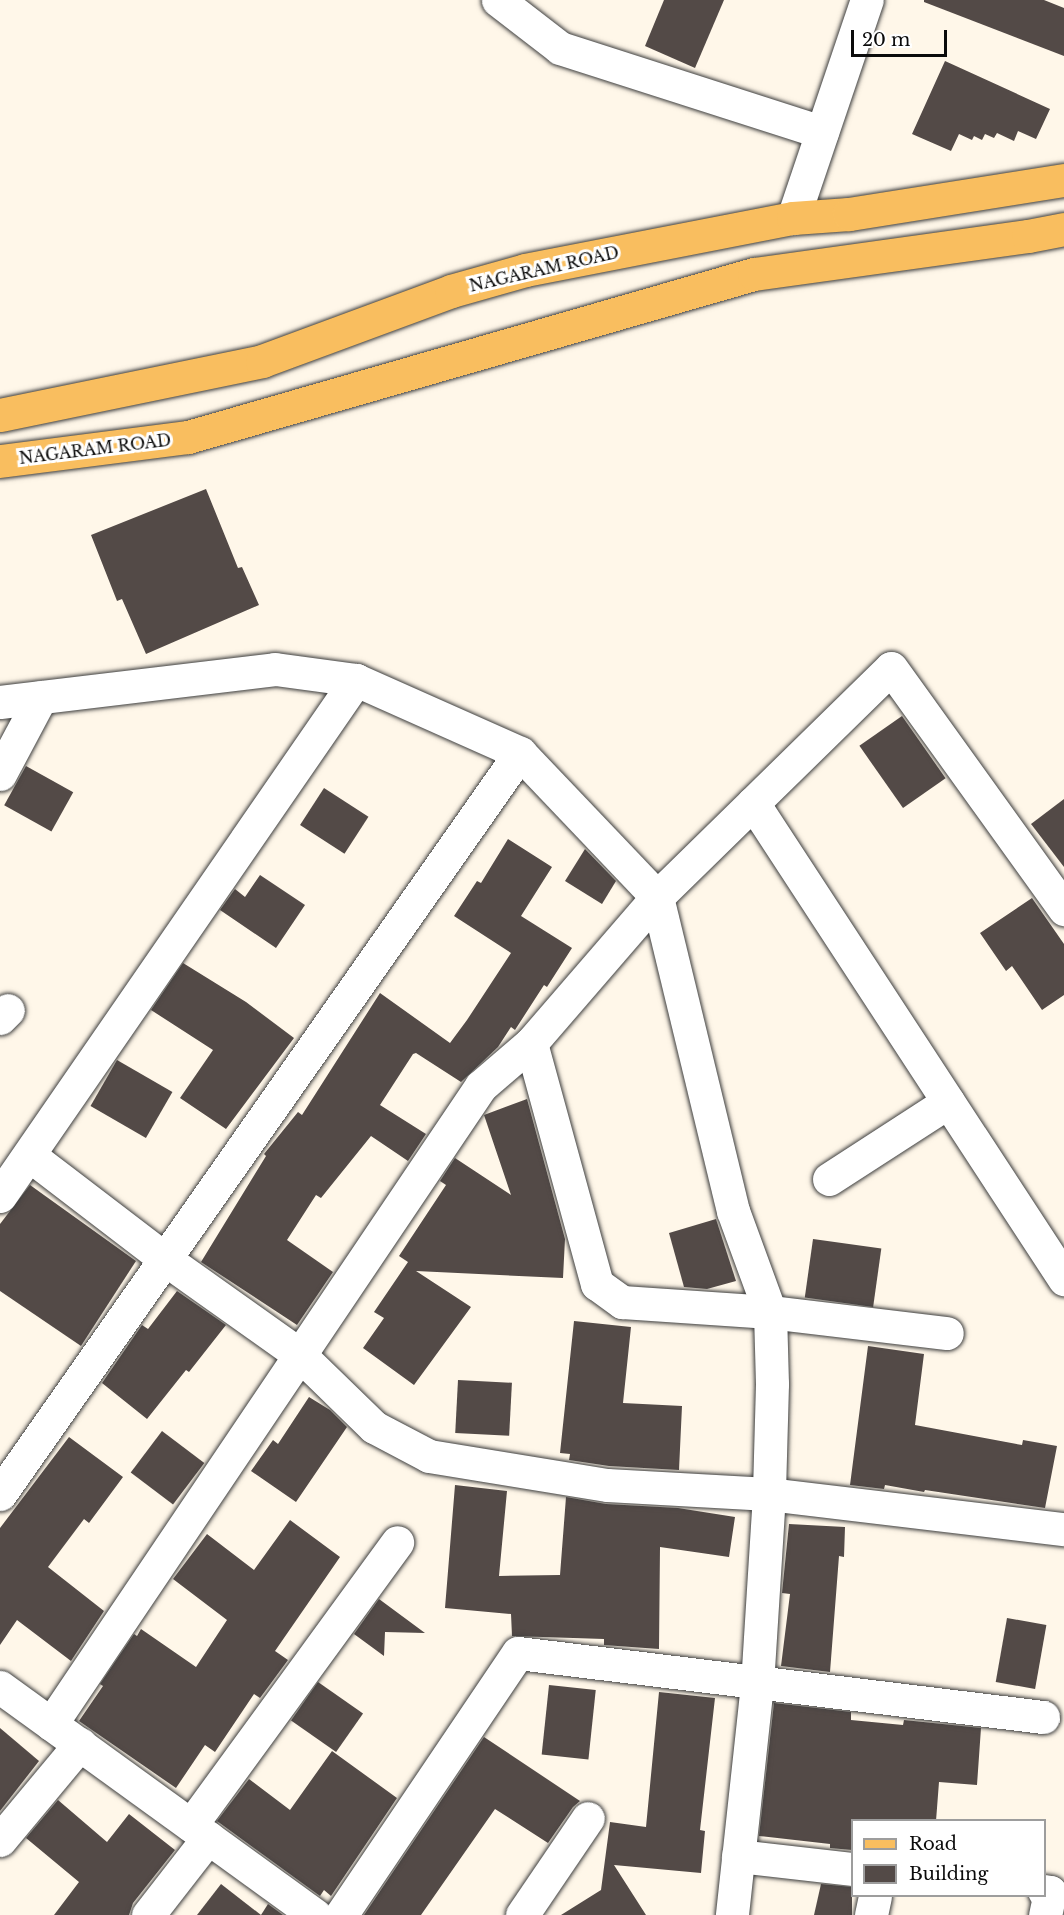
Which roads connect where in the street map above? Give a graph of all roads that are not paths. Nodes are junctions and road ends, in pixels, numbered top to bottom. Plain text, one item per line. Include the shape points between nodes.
1 (498, 0) edge
2 (867, 0) edge
3 (822, 132) junction
4 (1064, 180) edge
5 (793, 218) junction
6 (1064, 229) edge
7 (0, 415) edge
8 (0, 461) edge
9 (356, 680) junction
10 (41, 697) junction
11 (0, 702) edge
12 (520, 753) junction
13 (0, 774) edge
14 (753, 803) junction
15 (657, 897) junction
16 (1064, 909) edge
17 (531, 1043) junction
18 (948, 1102) junction
19 (29, 1155) junction
20 (829, 1179) dead end
21 (0, 1196) edge
22 (165, 1259) junction
23 (1064, 1279) edge
24 (770, 1312) junction
25 (948, 1333) dead end
26 (300, 1355) junction
27 (0, 1494) edge
28 (769, 1494) junction
29 (1064, 1529) edge
30 (397, 1542) dead end
31 (757, 1684) junction
32 (0, 1687) edge
33 (1043, 1717) dead end
34 (51, 1724) junction
35 (80, 1744) junction
36 (588, 1818) dead end
37 (200, 1831) junction
38 (0, 1840) edge
39 (738, 1856) junction
40 (851, 1869) edge
41 (1046, 1891) edge
42 (875, 1897) edge
43 (148, 1915) edge
44 (315, 1915) edge
45 (341, 1915) edge
46 (522, 1915) edge
47 (732, 1915) edge
48 (871, 1915) edge
49 (1045, 1915) edge

1 - 3 street via 560,48
2 - 3 street
3 - 5 street
4 - 5 main road, NAGARAM ROAD via 849,214
5 - 7 main road, NAGARAM ROAD via 525,270 451,291 262,361
6 - 8 main road, NAGARAM ROAD via 754,274 188,437
9 - 10 street via 275,669
9 - 12 street
9 - 19 street
10 - 11 street
10 - 13 street
12 - 15 street
12 - 22 street
14 - 15 street
14 - 16 street via 891,668
14 - 18 street
15 - 17 street
15 - 24 street via 733,1211
17 - 24 street via 597,1284 622,1302
17 - 26 street via 481,1086
18 - 20 street
18 - 23 street
19 - 21 street
19 - 22 street
22 - 26 street
22 - 27 street
24 - 25 street
24 - 28 street
26 - 28 street via 374,1427 429,1456 607,1485
26 - 34 street
28 - 29 street
28 - 31 street
30 - 37 street
31 - 33 street
31 - 39 street
31 - 45 street via 518,1653
32 - 34 street
34 - 35 street
35 - 37 street
35 - 38 street
36 - 46 street
37 - 43 street
37 - 44 street
39 - 40 street
39 - 47 street
41 - 49 street via 1050,1892
42 - 48 street

